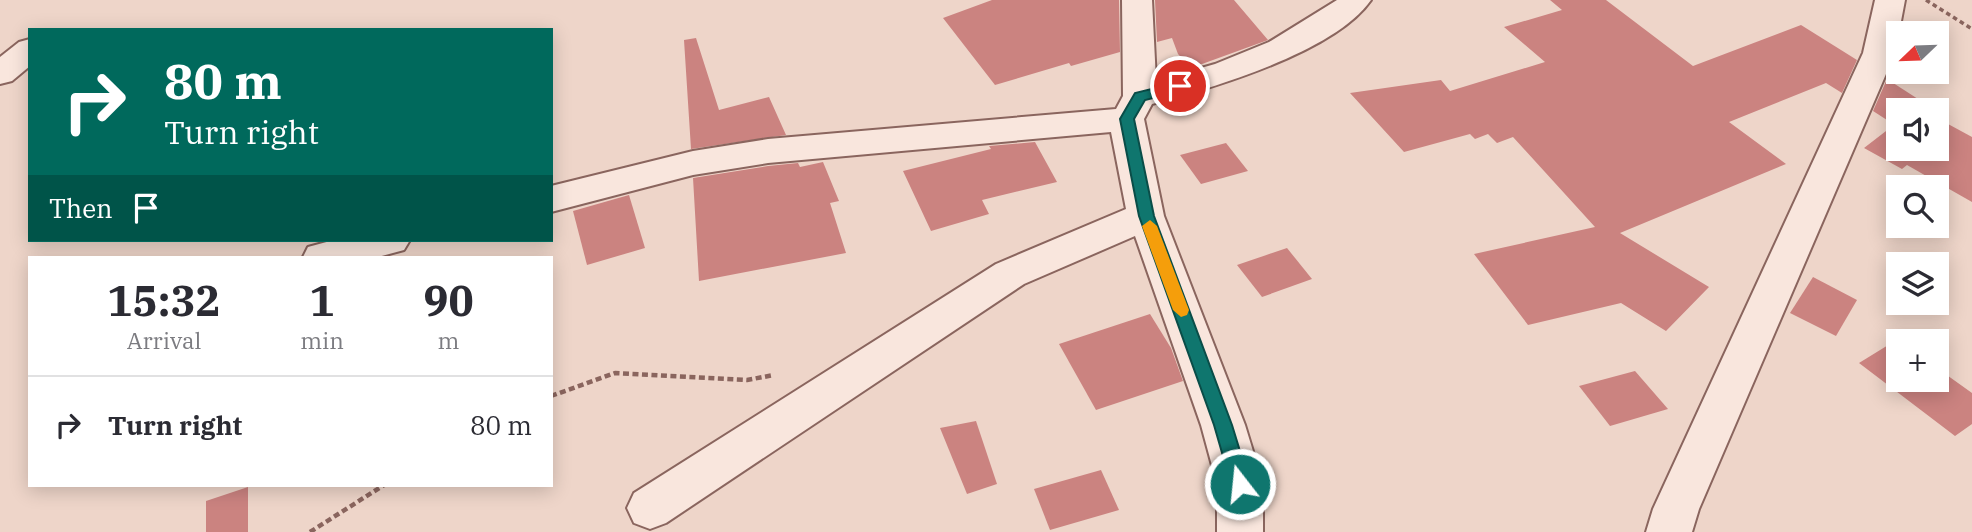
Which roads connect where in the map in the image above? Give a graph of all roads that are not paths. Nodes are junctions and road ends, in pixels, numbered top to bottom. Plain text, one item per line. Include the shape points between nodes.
1 (1137, 0) edge
2 (1356, 0) edge
3 (1890, 0) edge
4 (28, 52) edge
5 (0, 75) edge
6 (1133, 108) junction
7 (553, 198) edge
8 (1146, 216) junction
9 (383, 242) edge
10 (326, 256) edge
11 (650, 508) dead end
12 (1240, 532) edge
13 (1669, 532) edge

1 - 6 street
2 - 6 street via 1244,68
3 - 13 street via 1879,53 1675,509
4 - 5 street
6 - 7 street via 694,163
6 - 8 street
8 - 11 street via 1010,274
8 - 12 street via 1223,425 1240,484
9 - 10 street

